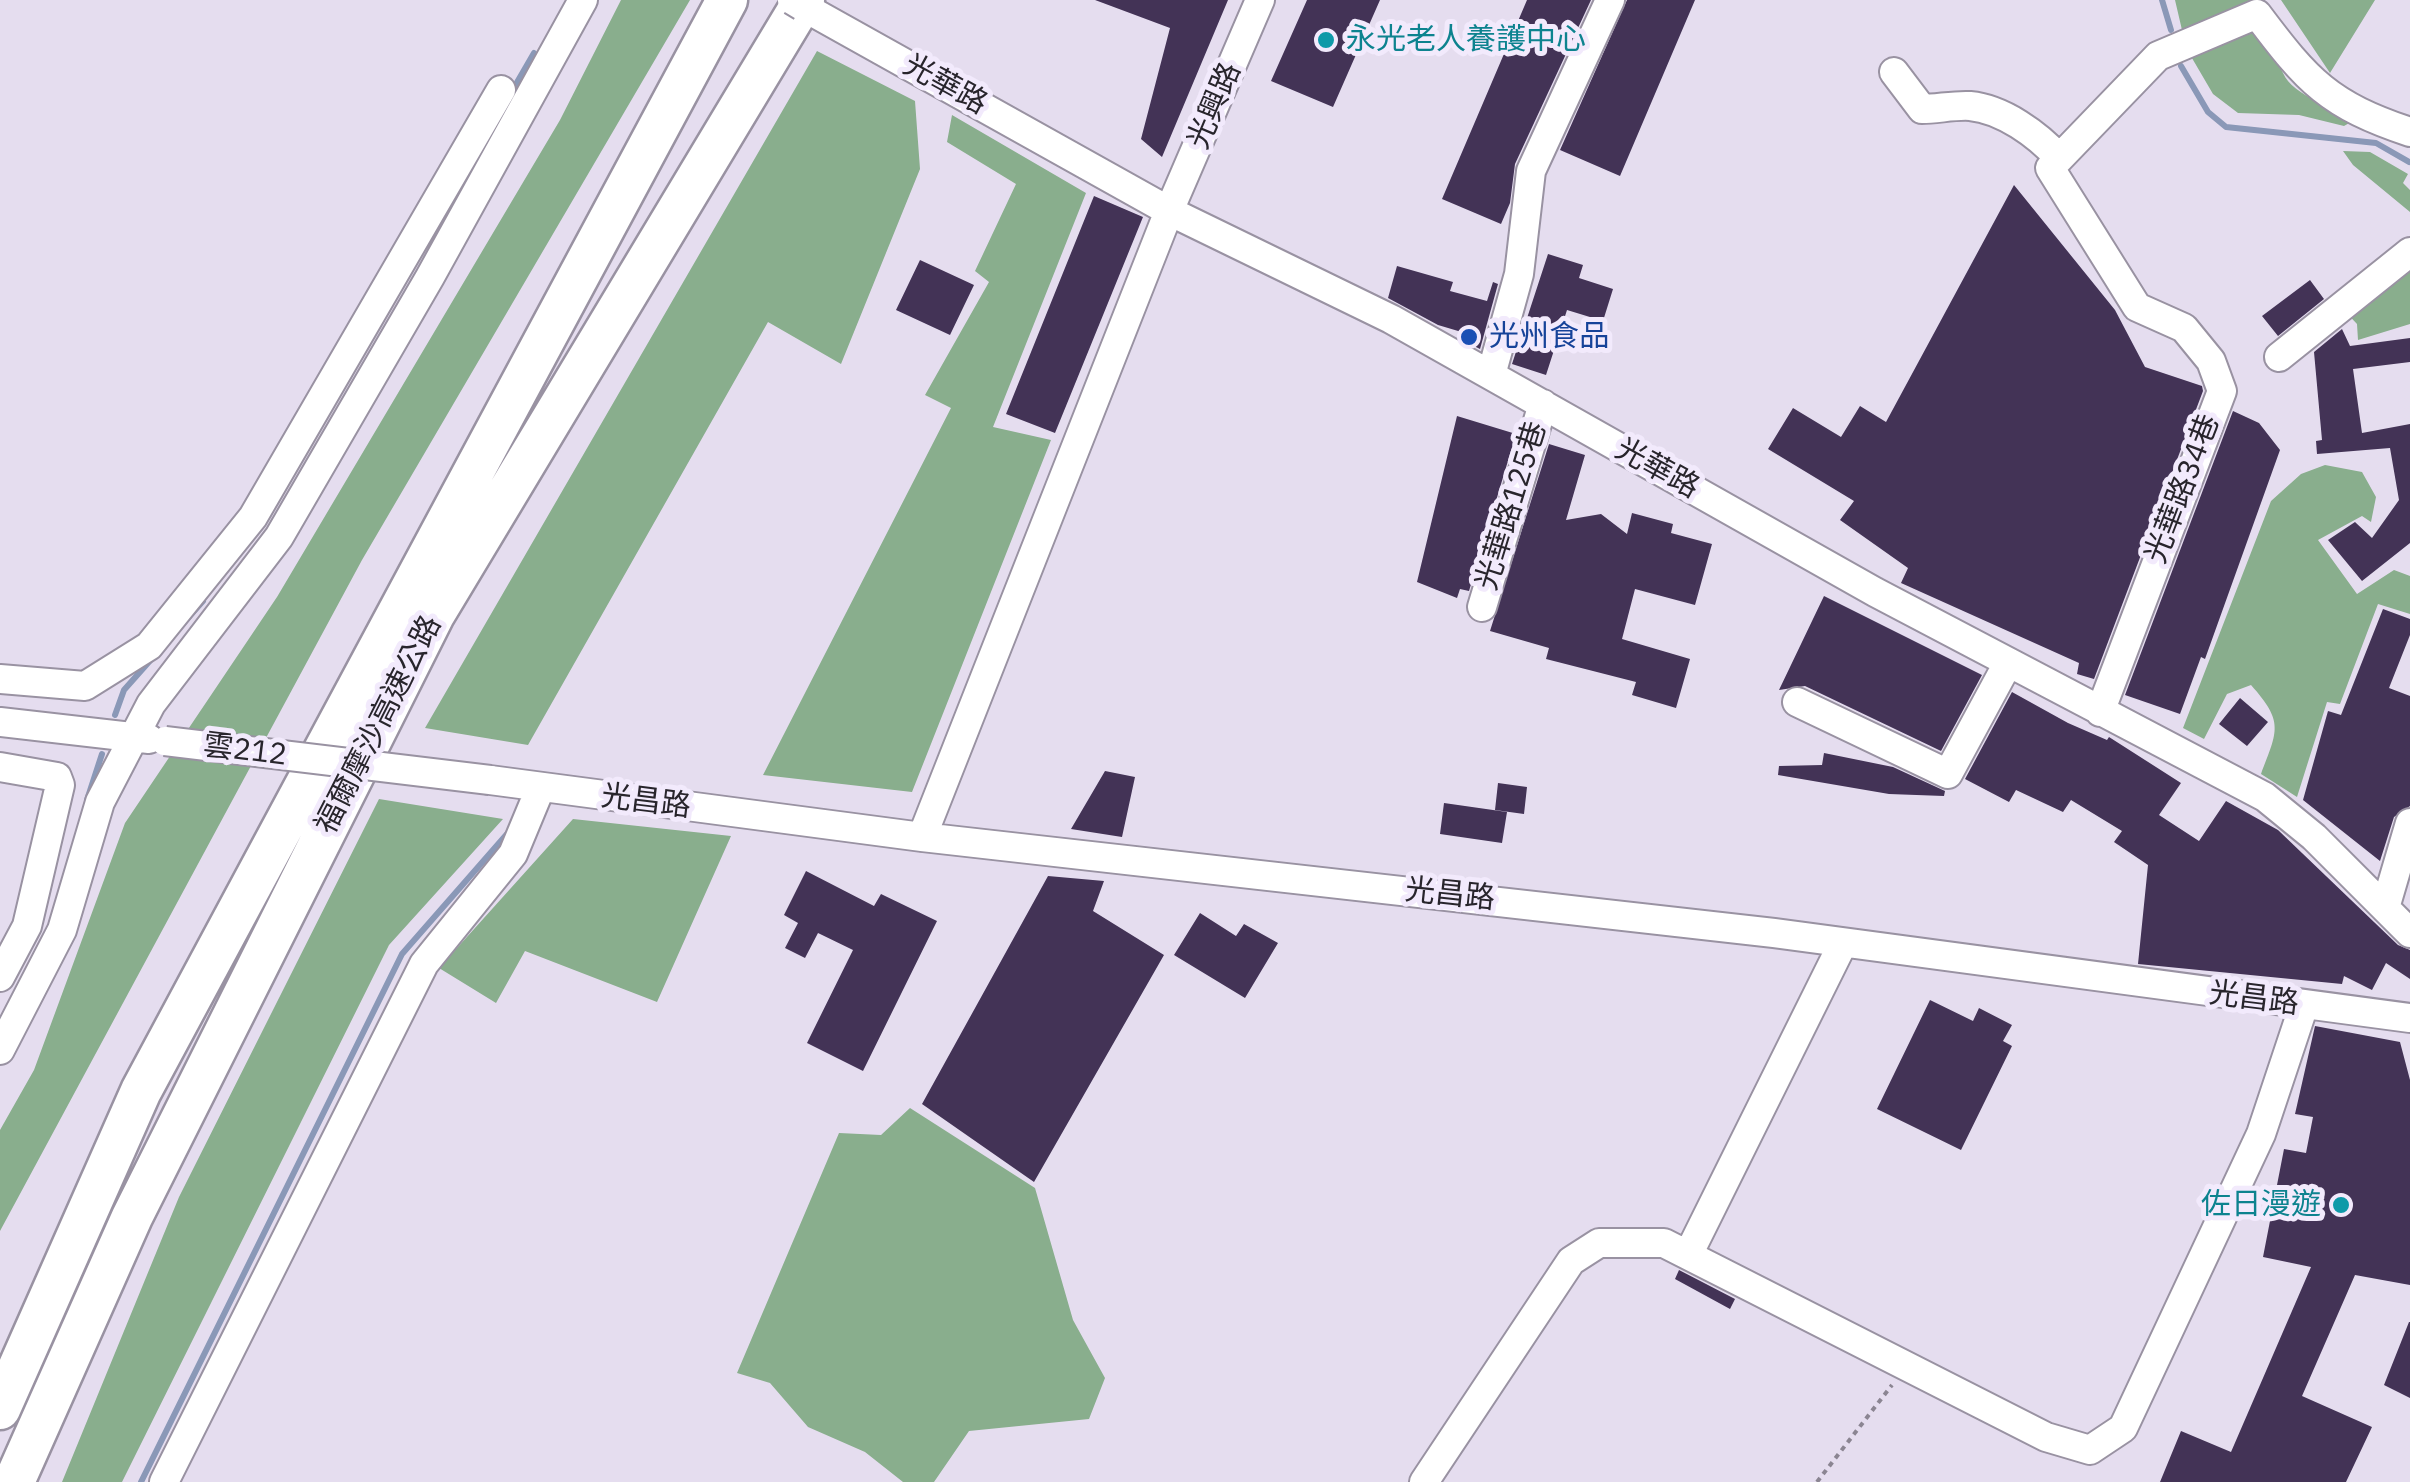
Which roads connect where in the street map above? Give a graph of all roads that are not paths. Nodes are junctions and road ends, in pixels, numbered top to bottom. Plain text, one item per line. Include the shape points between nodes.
1 (582, 0) edge
2 (727, 0) edge
3 (792, 0) edge
4 (804, 0) edge
5 (1260, 0) edge
6 (1610, 0) edge
7 (1894, 72) dead end
8 (500, 90) dead end
9 (2410, 132) edge
10 (2059, 158) junction
11 (1169, 211) junction
12 (2410, 252) edge
13 (2279, 357) dead end
14 (1492, 375) junction
15 (1543, 404) junction
16 (253, 517) junction
17 (279, 537) junction
18 (1482, 607) dead end
19 (2008, 664) junction
20 (0, 679) edge
21 (1797, 702) dead end
22 (2100, 712) junction
23 (0, 722) edge
24 (134, 738) junction
25 (0, 767) edge
26 (490, 780) joint
27 (540, 789) junction
28 (2410, 822) edge
29 (922, 836) junction
30 (2386, 908) junction
31 (2410, 932) edge
32 (1843, 942) junction
33 (0, 976) edge
34 (2304, 1005) junction
35 (2410, 1018) edge
36 (0, 1050) edge
37 (1688, 1256) junction
38 (36, 1334) junction
39 (0, 1392) edge
40 (0, 1409) edge
41 (14, 1482) edge
42 (164, 1482) edge
43 (1424, 1482) edge

1 - 17 street
2 - 38 highway, 福爾摩沙高速公路 via 141,1090
3 - 11 street, 光華路
4 - 41 highway, 福爾摩沙高速公路 via 434,615 132,1217
5 - 11 street, 光興路
6 - 14 street via 1530,172 1518,274
7 - 10 street via 1922,110 1971,106 1990,112 2038,136
8 - 16 street
9 - 10 street via 2359,115 2323,93 2257,14 2158,56
10 - 22 street, 光華路34巷 via 2050,168 2138,307 2184,328 2210,361 2222,391
11 - 14 street, 光華路 via 1391,318
11 - 29 street, 光興路
12 - 13 street
14 - 15 street, 光華路
15 - 18 street, 光華路125巷
15 - 19 street, 光華路
16 - 17 street
16 - 20 street via 150,646 85,686
17 - 24 street via 151,704
19 - 21 street via 1948,774
19 - 22 street, 光華路
22 - 30 street, 光華路 via 2265,798
23 - 24 street, 雲212 / 雲212
24 - 26 street, 雲212 / 雲212, bridge
24 - 36 street via 100,802 62,930
25 - 33 street via 57,777 60,785 27,926
26 - 27 street, 光昌路 / 雲212
27 - 29 street, 光昌路 / 雲212
27 - 42 street via 513,854 424,964
28 - 30 street
29 - 32 street, 光昌路 / 雲212
30 - 31 street, 光華路
32 - 34 street, 光昌路 / 雲212
32 - 37 street
34 - 35 street, 光昌路 / 雲212
34 - 37 street via 2261,1134 2123,1428 2090,1450 2046,1437
37 - 43 street via 1664,1244 1599,1244 1572,1261
38 - 39 highway
38 - 40 highway, 福爾摩沙高速公路

